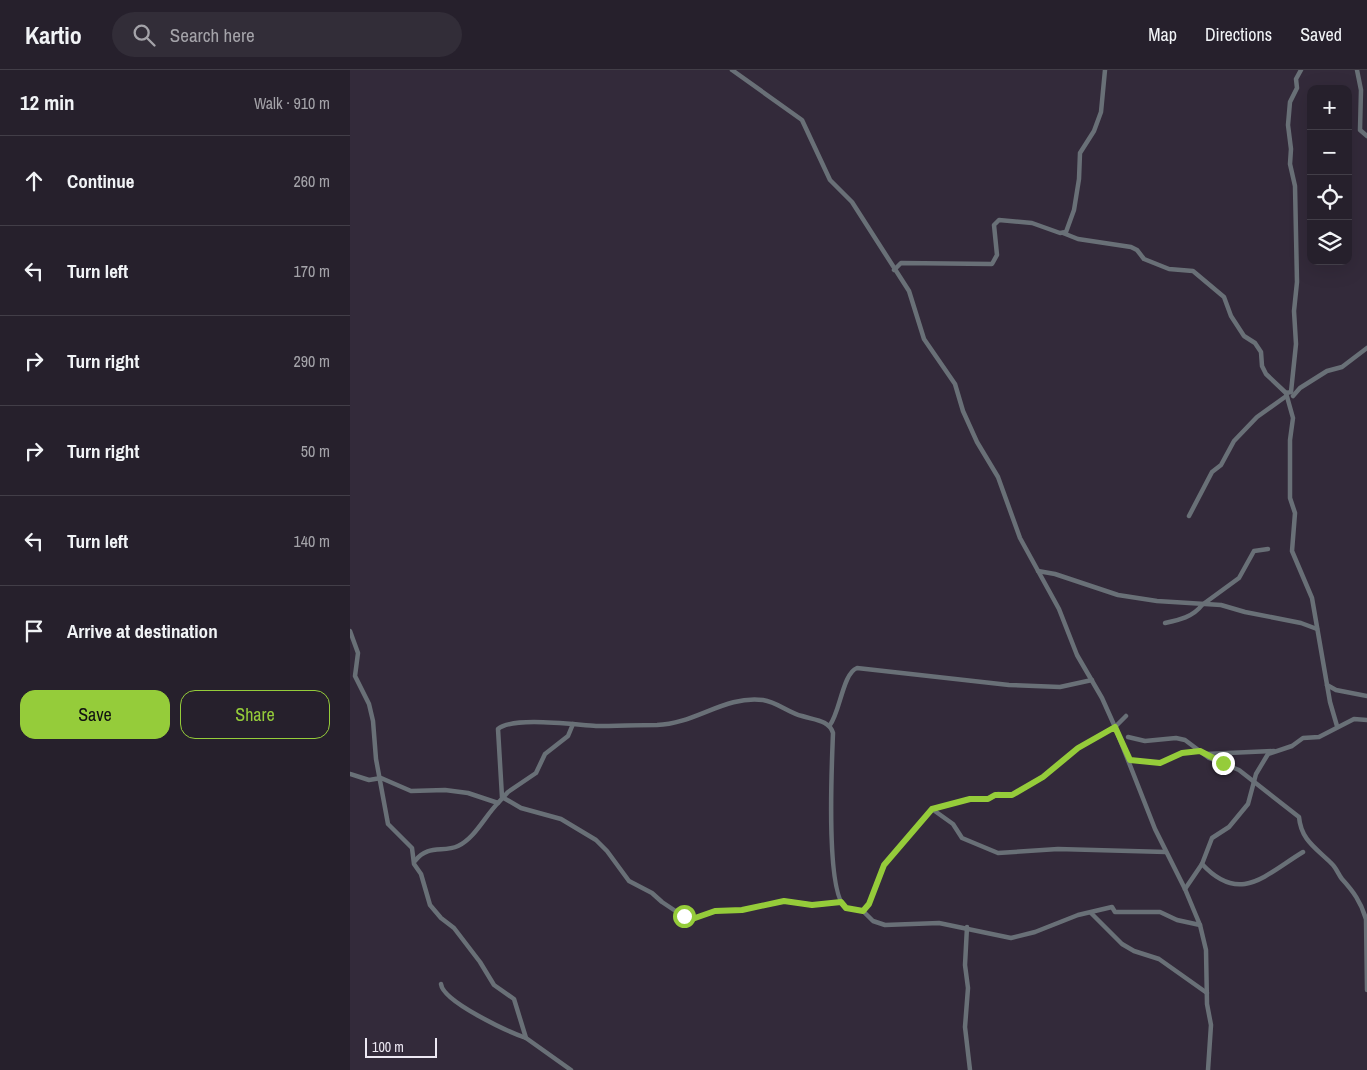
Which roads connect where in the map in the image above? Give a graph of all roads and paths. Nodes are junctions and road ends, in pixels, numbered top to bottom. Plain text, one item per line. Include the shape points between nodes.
1 (732, 70) edge
2 (1105, 70) edge
3 (1301, 70) edge
4 (1357, 70) edge
5 (1367, 136) edge
6 (1063, 233) junction
7 (894, 270) junction
8 (1367, 348) edge
9 (1289, 396) junction
10 (1189, 516) dead end
11 (1268, 549) dead end
12 (1038, 572) junction
13 (1207, 603) junction
14 (1165, 623) dead end
15 (1317, 629) junction
16 (350, 632) edge
17 (1092, 680) junction
18 (1327, 685) junction
19 (1367, 696) edge
20 (1126, 716) dead end
21 (1367, 720) edge
22 (573, 724) junction
23 (830, 725) junction
24 (1337, 726) junction
25 (1115, 727) junction
26 (1128, 736) dead end
27 (1200, 751) junction
28 (1276, 751) junction
29 (1206, 754) junction
30 (1130, 760) junction
31 (350, 774) edge
32 (381, 778) junction
33 (1253, 783) junction
34 (502, 797) junction
35 (498, 803) junction
36 (932, 809) junction
37 (1166, 852) junction
38 (1303, 852) dead end
39 (415, 860) junction
40 (1202, 864) junction
41 (1185, 889) junction
42 (841, 902) junction
43 (863, 911) junction
44 (1091, 913) junction
45 (1200, 925) junction
46 (966, 927) junction
47 (441, 984) dead end
48 (1367, 990) edge
49 (1207, 992) junction
50 (526, 1038) junction
51 (571, 1070) edge
52 (970, 1070) edge
53 (1208, 1070) edge

1 - 7 street via 802,120 830,180 852,202
2 - 6 street via 1101,112 1080,153 1074,210 1068,230
3 - 9 street via 1290,102 1288,126 1295,186 1297,282 1294,311 1296,344
4 - 5 street via 1360,130
6 - 7 street via 1019,221 999,220 994,225 997,255 992,264 901,263
6 - 9 street via 1078,239 1130,247 1144,259 1163,267 1193,271 1224,297 1244,336 1261,352 1266,374
7 - 12 street via 912,296 924,339 955,384 962,411 998,477 1020,538
8 - 9 street via 1342,367 1327,372
9 - 10 street via 1257,417 1234,441 1221,465 1212,472
9 - 15 street via 1293,418 1290,498 1295,513 1292,551 1312,598
11 - 13 street via 1254,551 1239,578
12 - 13 street via 1055,574 1118,595
12 - 17 street
13 - 14 street via 1184,618
13 - 15 street
15 - 18 street
16 - 32 street via 358,654 355,676 371,712
17 - 23 street via 1060,687 1009,685 857,668 850,673
17 - 25 street
18 - 19 street
18 - 24 street
20 - 25 street
21 - 24 street via 1354,720
22 - 23 street via 672,724 737,700 767,700 792,713
22 - 34 street via 568,736 545,754 536,773
22 - 34 street via 516,723 499,728
23 - 42 street via 833,733 832,830
24 - 28 street via 1319,737 1303,738
25 - 30 street
25 - 36 street via 1071,752 1043,777 1012,795 970,799
26 - 27 street via 1145,741 1176,738 1185,740
27 - 29 street
27 - 30 street via 1182,753 1160,763
28 - 29 street
28 - 33 street via 1264,758
29 - 33 street via 1239,770
30 - 37 street
31 - 32 street via 369,780
32 - 35 street via 411,791 468,793
32 - 39 street via 388,824 412,848
33 - 40 street via 1248,804 1229,827 1212,838
33 - 48 street via 1267,790 1274,800 1299,817 1308,843 1332,863 1354,893 1366,918
34 - 35 street
34 - 42 street via 514,806 561,819 596,840 629,881 684,916 695,918 715,911 742,910 784,901 812,905
35 - 39 street via 464,843 423,853
36 - 37 street via 953,824 962,838 998,853 1058,849
36 - 43 street via 884,865 869,904
37 - 41 street
38 - 40 street via 1250,884 1224,882
39 - 50 street via 430,905 454,928 494,985 514,999
40 - 41 street
41 - 45 street
42 - 43 street via 846,908
43 - 46 street via 873,922 884,926 939,923
44 - 45 street via 1112,907 1115,912 1149,911
44 - 46 street via 1011,938
44 - 49 street via 1122,944 1159,959
45 - 49 street via 1207,956
46 - 52 street via 968,988 965,1027
47 - 50 street via 448,996 474,1014
49 - 53 street via 1212,1025
50 - 51 street

